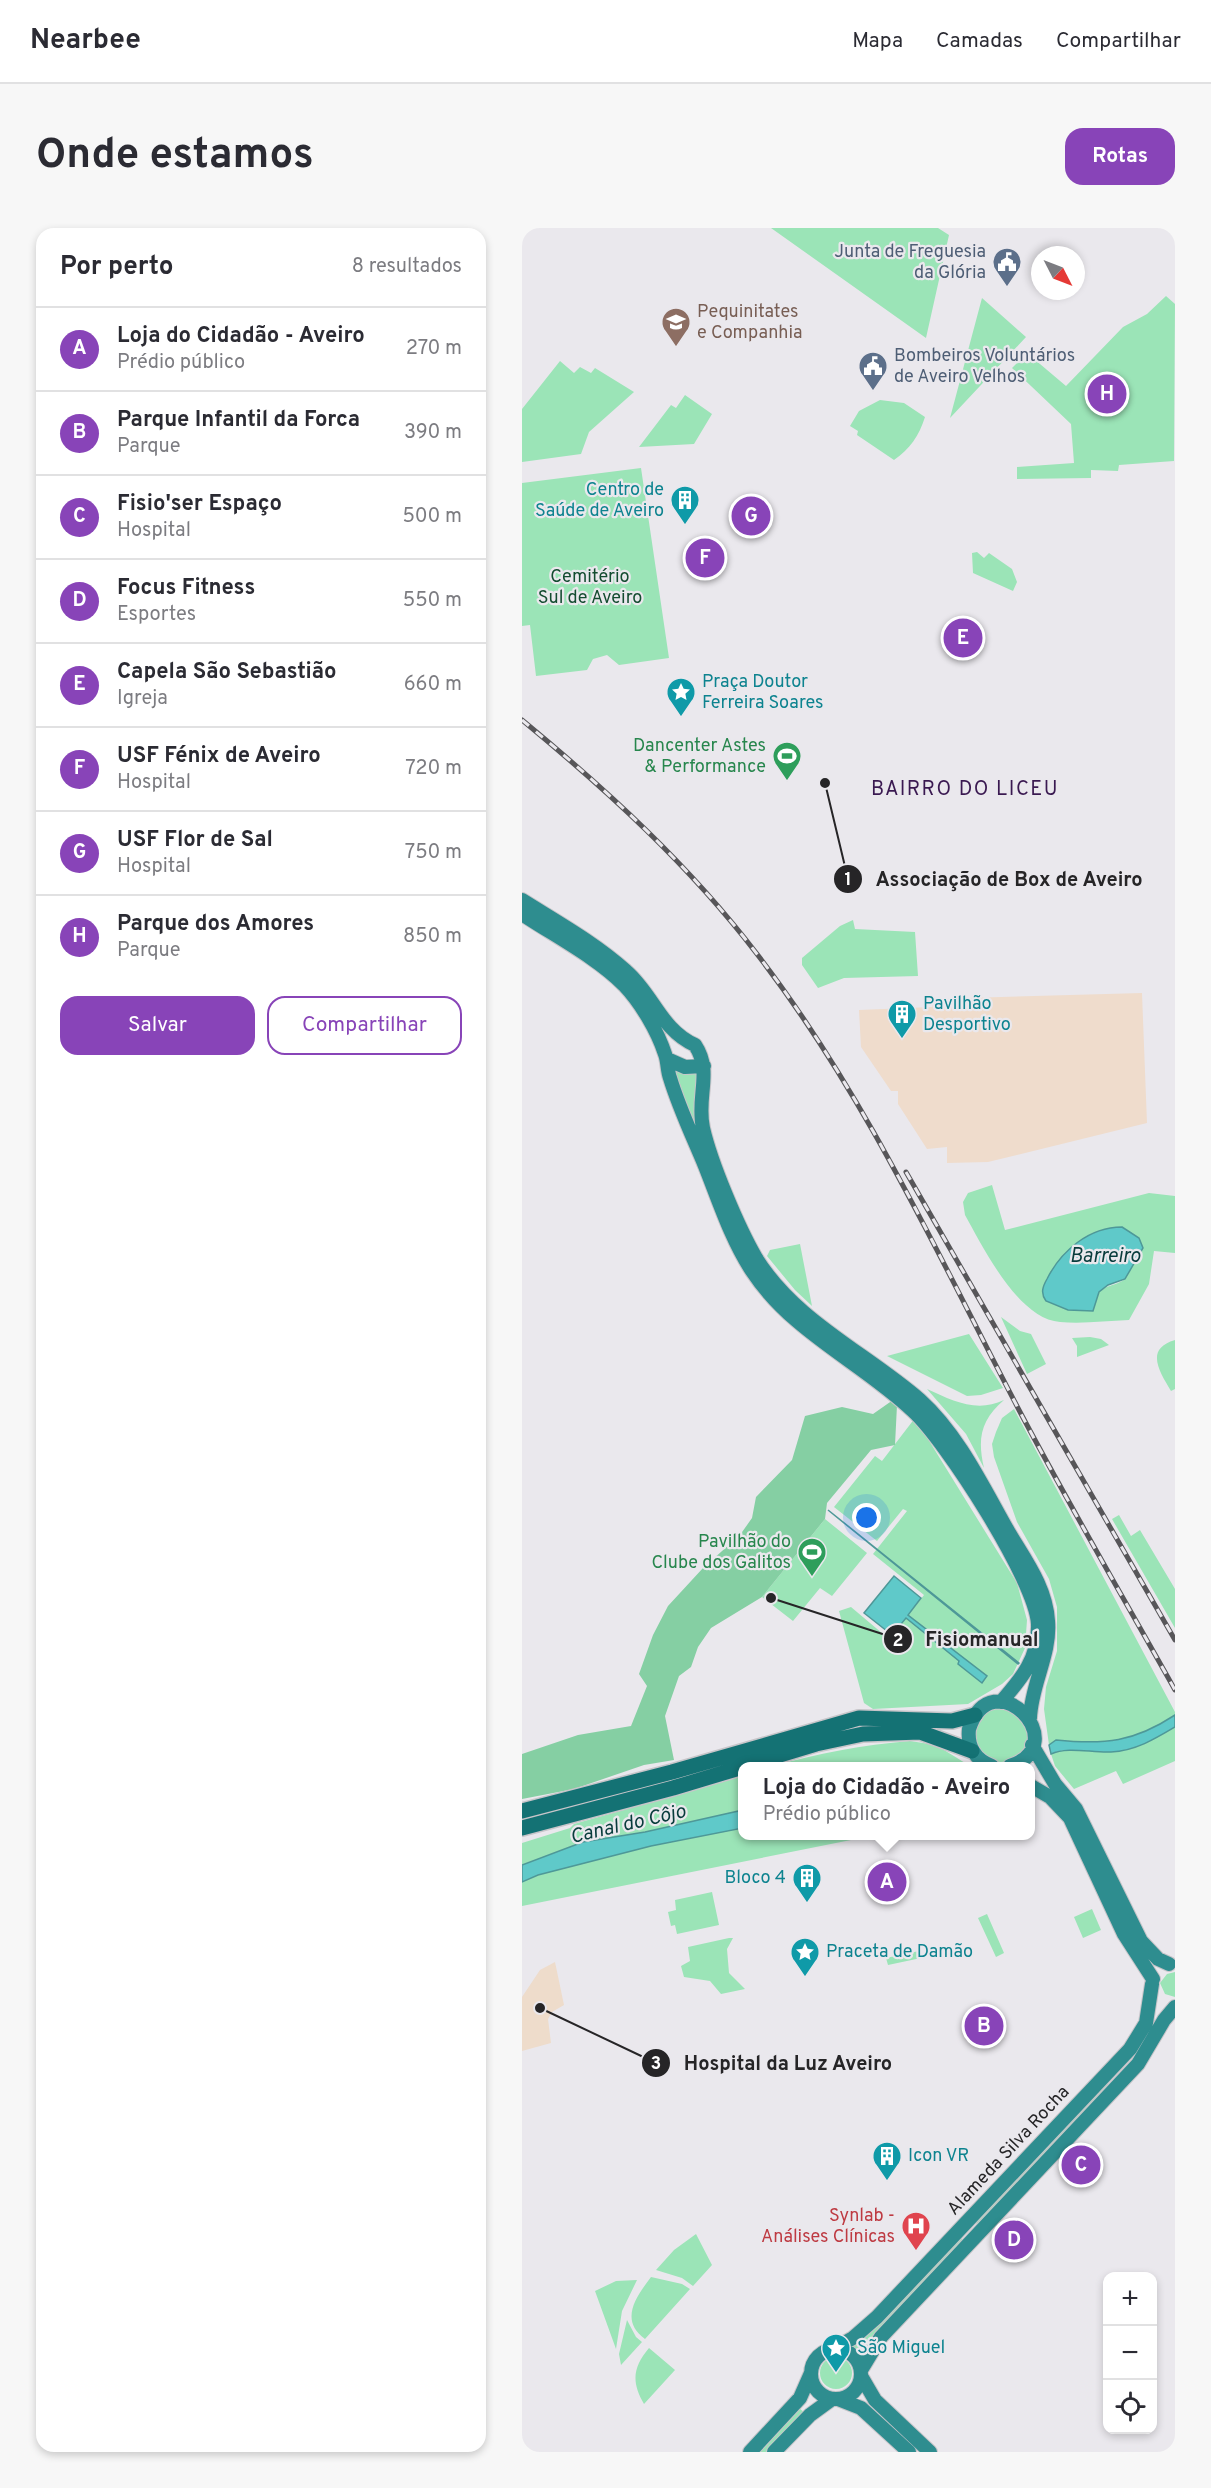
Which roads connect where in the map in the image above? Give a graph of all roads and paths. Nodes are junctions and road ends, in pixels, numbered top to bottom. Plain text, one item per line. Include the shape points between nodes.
1 (522, 900) edge
2 (522, 914) edge
3 (695, 1045) junction
4 (667, 1059) junction
5 (704, 1066) junction
6 (1001, 1702) junction
7 (975, 1715) junction
8 (1030, 1718) junction
9 (1032, 1745) junction
10 (972, 1751) junction
11 (759, 1762) edge
12 (983, 1762) edge
13 (1018, 1762) edge
14 (738, 1768) edge
15 (1035, 1788) edge
16 (522, 1811) edge
17 (522, 1828) edge
18 (1172, 1964) edge
19 (1153, 1982) junction
20 (1175, 2006) edge
21 (835, 2348) junction
22 (811, 2373) junction
23 (861, 2373) junction
24 (835, 2399) junction
25 (750, 2452) edge
26 (774, 2452) edge
27 (909, 2452) edge
28 (930, 2452) edge

1 - 3 main road via 602,950 629,973 666,1025
2 - 4 main road via 623,984 638,1001
3 - 4 main road via 679,1047
3 - 5 main road
4 - 5 main road via 685,1067
4 - 6 main road via 670,1077 735,1241 753,1272 793,1318 925,1423 971,1488 1026,1583 1036,1606 1035,1651 1030,1666
5 - 8 main road via 703,1128 738,1221 758,1260 800,1309 934,1415 980,1482 1035,1577 1049,1624
6 - 7 main road via 987,1705
6 - 8 main road via 1014,1705
7 - 10 main road via 968,1736
7 - 16 main road via 952,1720 859,1718
8 - 9 main road
9 - 13 main road
9 - 18 main road via 1055,1784 1076,1809 1141,1941 1158,1959
10 - 11 main road via 920,1732 863,1734
10 - 12 main road
14 - 17 main road
15 - 19 main road via 1050,1797 1070,1818 1124,1934
18 - 19 main road via 1158,1970
19 - 20 main road via 1157,1997
19 - 21 main road, Alameda Silva Rocha via 1146,2023 1130,2049 877,2317
20 - 23 main road, Alameda Silva Rocha via 1138,2064 880,2337
21 - 22 main road via 816,2358
21 - 23 main road via 850,2352 858,2360
22 - 24 main road via 817,2390
22 - 25 main road via 800,2398
23 - 24 main road via 854,2392
23 - 28 main road via 875,2400
24 - 26 main road via 810,2415
24 - 27 main road via 861,2408

